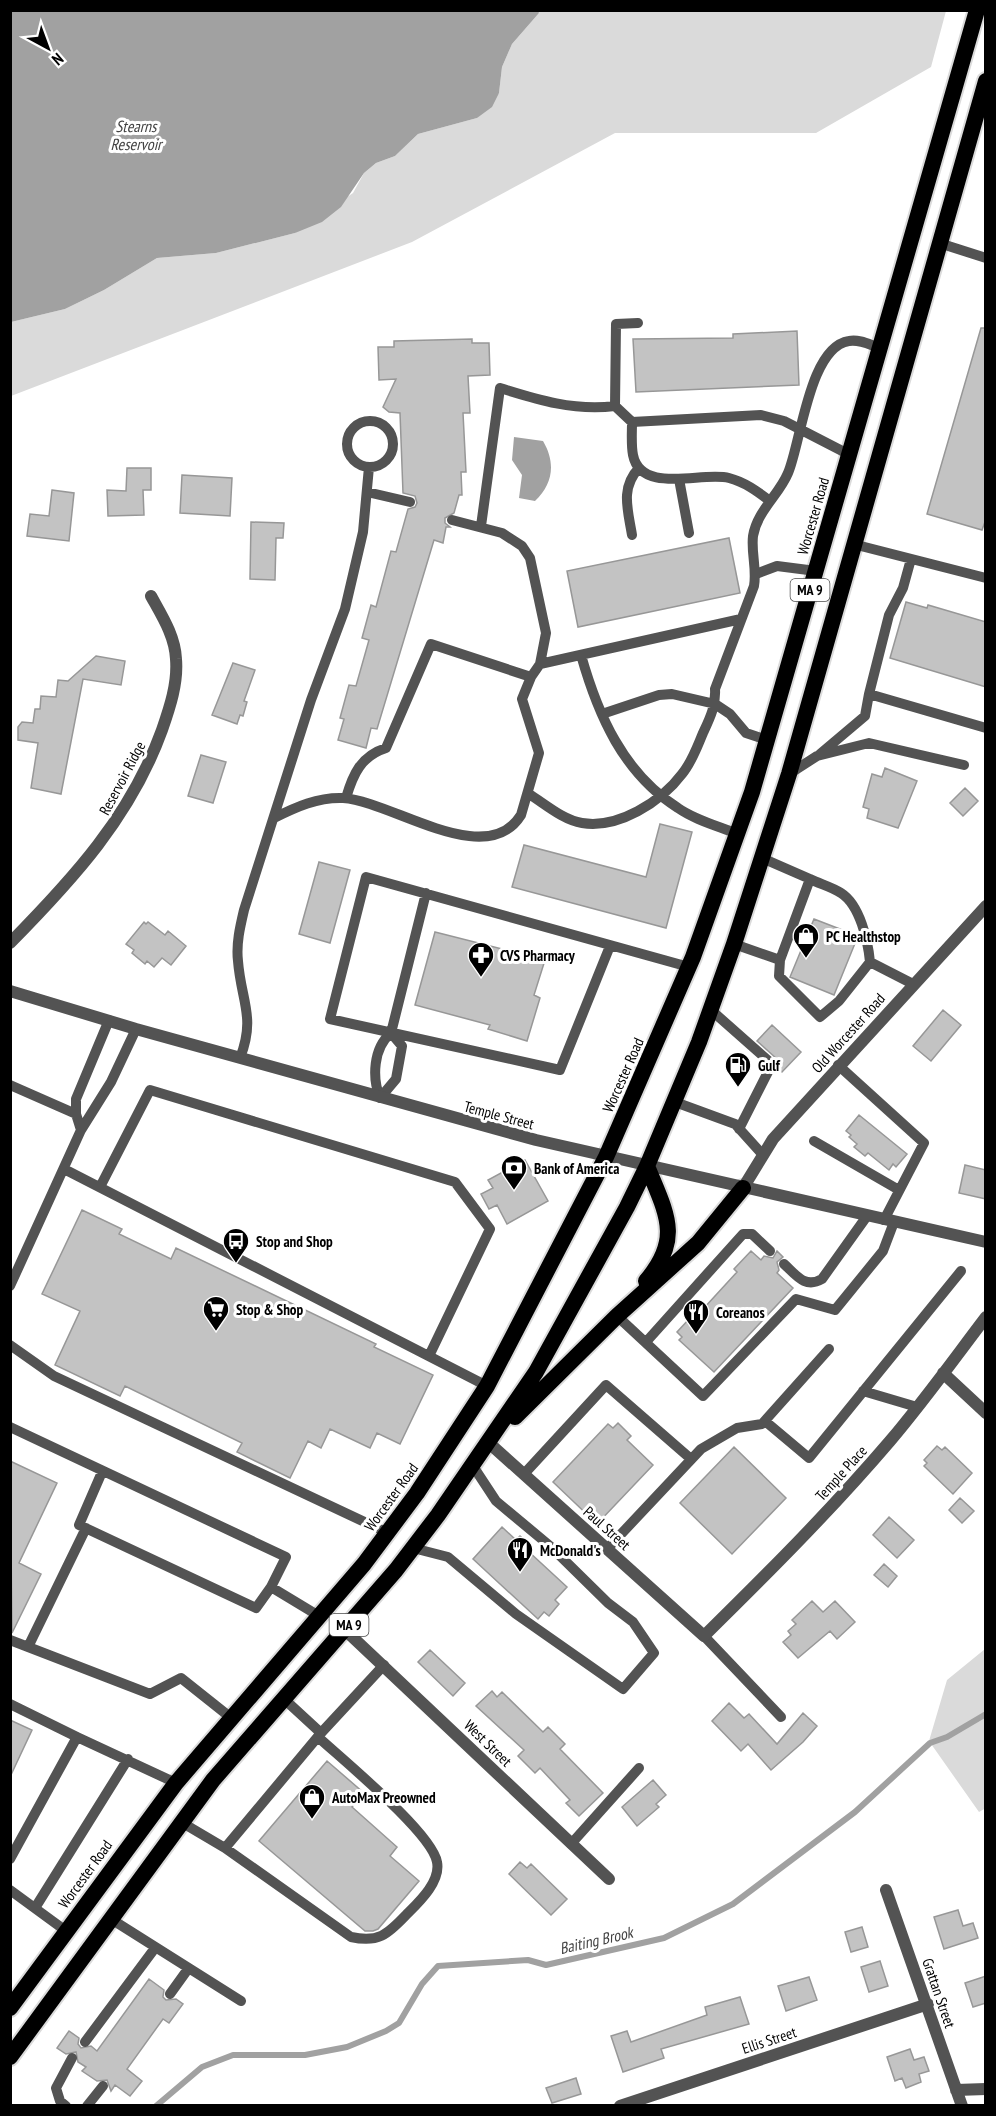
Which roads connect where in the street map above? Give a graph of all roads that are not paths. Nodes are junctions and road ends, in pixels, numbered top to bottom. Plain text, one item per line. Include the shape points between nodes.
1 (977, 10) edge
2 (986, 81) edge
3 (939, 243) junction
4 (986, 258) edge
5 (638, 323) dead end
6 (880, 348) junction
7 (615, 406) junction
8 (632, 422) junction
9 (799, 428) junction
10 (850, 454) junction
11 (369, 467) junction
12 (639, 468) junction
13 (679, 479) junction
14 (367, 492) junction
15 (770, 501) junction
16 (410, 502) dead end
17 (452, 520) dead end
18 (481, 526) junction
19 (689, 533) dead end
20 (632, 535) dead end
21 (853, 544) junction
22 (911, 559) junction
23 (816, 571) junction
24 (756, 574) junction
25 (986, 578) edge
26 (151, 596) dead end
27 (741, 619) junction
28 (581, 655) junction
29 (540, 664) junction
30 (531, 676) junction
31 (869, 694) junction
32 (716, 704) junction
33 (602, 714) junction
34 (986, 728) edge
35 (767, 740) junction
36 (817, 756) junction
37 (964, 765) dead end
38 (789, 774) junction
39 (529, 794) junction
40 (660, 796) junction
41 (346, 798) junction
42 (274, 818) junction
43 (738, 834) junction
44 (762, 858) junction
45 (810, 879) junction
46 (426, 893) junction
47 (986, 906) edge
48 (10, 943) edge
49 (734, 944) junction
50 (610, 946) junction
51 (780, 960) junction
52 (870, 962) junction
53 (689, 967) junction
54 (913, 984) junction
55 (10, 991) edge
56 (711, 1010) junction
57 (109, 1020) junction
58 (136, 1029) junction
59 (391, 1033) junction
60 (240, 1058) junction
61 (838, 1065) junction
62 (10, 1084) edge
63 (380, 1098) junction
64 (675, 1102) junction
65 (76, 1114) junction
66 (739, 1129) junction
67 (81, 1130) junction
68 (814, 1141) dead end
69 (762, 1154) junction
70 (606, 1157) junction
71 (647, 1166) junction
72 (64, 1169) junction
73 (100, 1187) junction
74 (743, 1188) junction
75 (899, 1190) junction
76 (867, 1216) junction
77 (889, 1221) junction
78 (986, 1242) edge
79 (770, 1251) dead end
80 (784, 1264) dead end
81 (961, 1271) dead end
82 (11, 1284) edge
83 (617, 1316) junction
84 (986, 1317) edge
85 (646, 1342) junction
86 (10, 1345) edge
87 (829, 1349) dead end
88 (429, 1356) junction
89 (943, 1373) junction
90 (487, 1386) junction
91 (863, 1391) junction
92 (917, 1407) junction
93 (986, 1413) edge
94 (765, 1421) junction
95 (10, 1427) edge
96 (489, 1443) junction
97 (691, 1459) junction
98 (473, 1466) junction
99 (102, 1472) junction
100 (524, 1474) junction
101 (86, 1528) junction
102 (388, 1533) junction
103 (413, 1548) junction
104 (607, 1549) junction
105 (271, 1587) junction
106 (319, 1616) junction
107 (345, 1630) junction
108 (704, 1636) junction
109 (10, 1640) edge
110 (28, 1647) junction
111 (384, 1665) junction
112 (283, 1698) junction
113 (10, 1704) edge
114 (230, 1717) junction
115 (781, 1717) dead end
116 (320, 1735) junction
117 (77, 1737) junction
118 (128, 1759) junction
119 (639, 1768) dead end
120 (176, 1783) junction
121 (180, 1822) junction
122 (571, 1844) junction
123 (225, 1848) junction
124 (10, 1859) edge
125 (609, 1879) dead end
126 (10, 1890) edge
127 (886, 1890) dead end
128 (35, 1908) junction
129 (111, 1919) junction
130 (66, 1931) junction
131 (155, 1948) junction
132 (188, 1969) junction
133 (170, 1994) dead end
134 (241, 2001) dead end
135 (928, 2004) junction
136 (10, 2008) edge
137 (85, 2042) dead end
138 (10, 2057) edge
139 (72, 2058) dead end
140 (103, 2086) dead end
141 (986, 2089) edge
142 (956, 2090) junction
143 (66, 2106) edge
144 (87, 2106) edge
145 (620, 2106) edge
146 (962, 2106) edge

1 - 6 highway, Worcester Road / MA 9
2 - 3 highway, MA 9
3 - 4 lane
3 - 21 highway, MA 9
5 - 7 lane via 616,324
6 - 9 lane via 852,340 831,350
6 - 10 highway, Worcester Road / MA 9
7 - 8 lane
7 - 18 lane via 593,409 552,404 500,388
8 - 9 lane via 761,415
8 - 12 lane via 633,457
9 - 10 lane
9 - 15 lane via 790,470
10 - 23 highway, Worcester Road / MA 9
11 - 11 lane via 383,463 393,444 383,426 369,421 355,427 348,440 355,461
11 - 14 lane
12 - 13 lane via 649,476
12 - 20 lane via 627,484 626,493
13 - 15 lane via 729,477
13 - 19 lane
14 - 16 lane
14 - 42 lane via 363,532 345,609
15 - 24 lane via 753,538
17 - 18 lane
18 - 29 lane via 512,538 530,558 546,633
21 - 22 lane
21 - 38 highway, MA 9
22 - 25 lane
22 - 31 lane via 903,588 889,615
23 - 24 lane via 777,566
23 - 35 highway, Worcester Road / MA 9
24 - 27 lane
26 - 48 street, Reservoir Ridge via 168,627 176,657 174,692 158,742 135,790 103,840 64,888
27 - 28 lane
27 - 32 lane via 715,689
28 - 29 lane
28 - 33 lane
29 - 30 lane
30 - 39 lane via 522,699 539,753
30 - 41 lane via 431,644 386,748 367,757 357,769
31 - 34 lane
31 - 36 lane via 865,716
32 - 33 lane via 672,694 659,695
32 - 35 lane via 746,733
32 - 40 lane via 691,761
33 - 40 lane via 632,767
35 - 43 highway, Worcester Road / MA 9
36 - 37 lane via 869,743
36 - 38 lane
38 - 44 highway, MA 9
39 - 40 lane via 581,823 615,820
39 - 41 lane via 516,823 501,834 483,838
40 - 43 lane via 680,810
41 - 42 lane via 314,801
42 - 60 lane via 240,928 238,962 248,1018
43 - 53 highway, Worcester Road / MA 9
44 - 45 lane
44 - 49 highway, MA 9
45 - 51 lane
45 - 52 lane via 843,894 859,918
46 - 50 lane
46 - 59 lane
46 - 59 lane via 366,877 330,1019
47 - 54 street, Old Worcester Road
49 - 51 lane
49 - 56 highway, MA 9
50 - 53 lane
50 - 59 lane via 560,1070
51 - 52 lane via 778,976 820,1017 839,1001
52 - 54 lane
53 - 70 highway, Worcester Road / MA 9
54 - 61 street, Old Worcester Road
55 - 57 street, Temple Street
56 - 64 highway, MA 9
56 - 66 lane via 772,1064
57 - 58 street, Temple Street
57 - 65 lane via 76,1099
58 - 60 street, Temple Street
58 - 67 lane via 111,1082
59 - 63 lane via 381,1042 374,1076
59 - 63 lane via 402,1046 396,1079
60 - 63 street, Temple Street
61 - 69 street, Old Worcester Road
61 - 75 lane via 924,1143
62 - 65 lane
63 - 70 street, Temple Street
64 - 66 lane
64 - 71 highway, MA 9
65 - 67 lane
66 - 69 lane
67 - 72 lane
68 - 75 lane
69 - 74 street, Old Worcester Road
70 - 71 street, Temple Street
70 - 90 highway, Worcester Road / MA 9
71 - 74 street, Temple Street
71 - 83 highway via 667,1215 668,1242 656,1270
71 - 96 highway, MA 9 via 556,1339
72 - 73 lane
72 - 82 lane
73 - 88 lane
73 - 88 lane via 150,1090 455,1182 490,1229
74 - 76 street, Temple Street
74 - 83 highway via 698,1243
75 - 77 lane
76 - 77 street, Temple Street
76 - 80 lane via 822,1279 814,1284 805,1283
77 - 78 street, Temple Street
77 - 85 lane via 883,1251 835,1310 796,1299 703,1396
79 - 85 lane via 752,1234 743,1234
81 - 91 lane
83 - 85 lane
83 - 96 highway
84 - 89 street, Temple Place
86 - 102 lane via 54,1376
87 - 94 lane
88 - 90 lane
89 - 92 street, Temple Place
89 - 93 street
90 - 102 highway, Worcester Road / MA 9
91 - 92 lane
91 - 94 lane via 809,1458
92 - 108 street, Temple Place via 819,1521
94 - 97 lane via 737,1428
95 - 99 lane
96 - 98 highway, MA 9
96 - 100 street, Paul Street
97 - 100 lane via 606,1385
97 - 104 lane
98 - 103 highway, MA 9
98 - 103 lane via 496,1501 633,1622 654,1653 623,1689 516,1614 448,1557
99 - 101 lane via 79,1525
99 - 105 lane via 286,1557
100 - 104 street, Paul Street
101 - 105 lane via 256,1608
101 - 110 lane
102 - 106 highway, Worcester Road / MA 9
103 - 107 highway, MA 9
104 - 108 street, Paul Street
105 - 106 lane
106 - 114 highway, Worcester Road / MA 9
107 - 111 street, West Street
107 - 112 highway, MA 9
108 - 115 lane
109 - 110 lane
110 - 114 lane via 150,1694 181,1678
111 - 116 lane
111 - 122 street, West Street
112 - 116 lane
112 - 121 highway, MA 9
113 - 117 lane
114 - 120 highway, Worcester Road / MA 9
116 - 123 lane
116 - 123 lane via 431,1848 438,1863 435,1880 417,1904 376,1939 351,1938
117 - 118 lane
117 - 124 lane
118 - 120 lane
118 - 128 lane
119 - 122 lane
120 - 130 highway, Worcester Road / MA 9
121 - 123 lane
121 - 129 highway, MA 9
122 - 125 street, West Street
126 - 128 lane
127 - 135 street, Grattan Street
128 - 130 lane
129 - 131 lane
129 - 138 highway, MA 9
130 - 136 highway, Worcester Road / MA 9
131 - 132 lane
131 - 137 lane
132 - 133 lane
132 - 134 lane
135 - 142 street, Grattan Street
135 - 145 street, Ellis Street
139 - 143 lane via 56,2088
140 - 144 lane
141 - 142 street
142 - 146 street, Grattan Street

